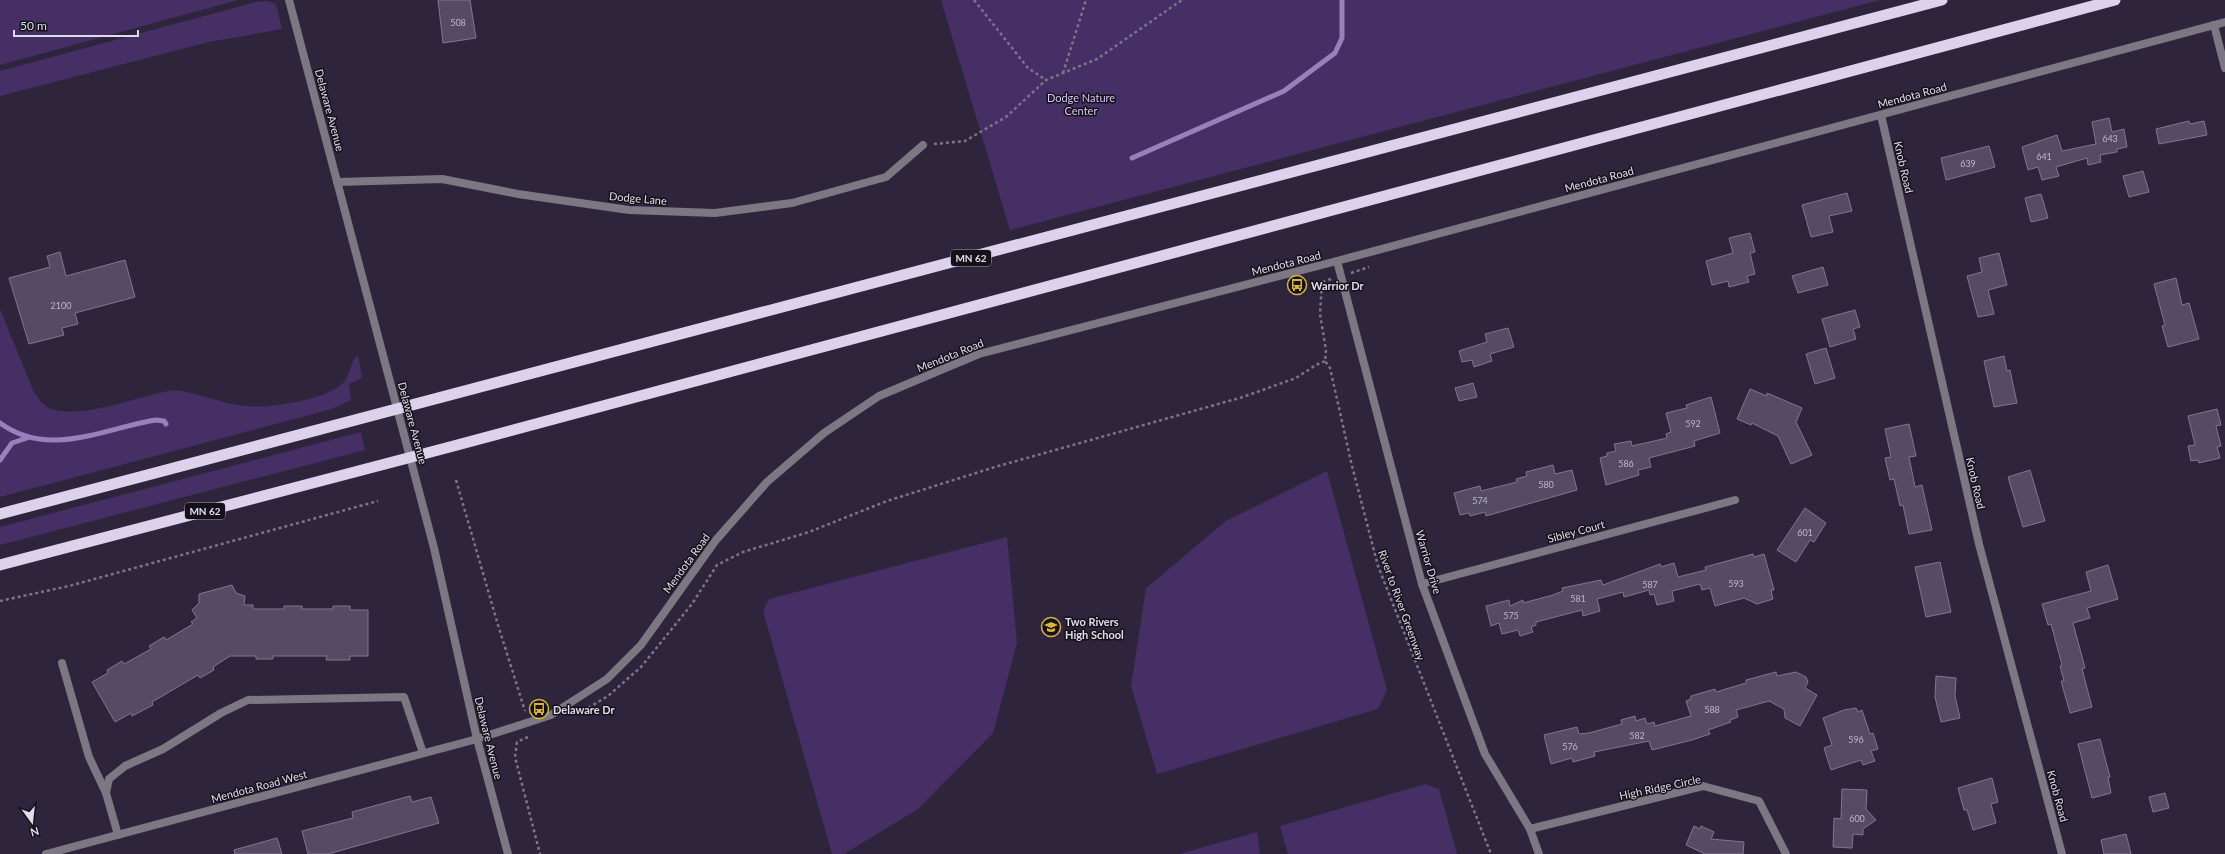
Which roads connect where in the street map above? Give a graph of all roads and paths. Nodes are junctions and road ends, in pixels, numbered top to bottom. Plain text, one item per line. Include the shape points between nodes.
1 (289, 0) edge
2 (974, 0) edge
3 (1086, 0) edge
4 (1182, 0) edge
5 (1942, 0) edge
6 (2116, 0) edge
7 (2225, 22) edge
8 (2214, 25) junction
9 (2225, 68) edge
10 (1063, 73) junction
11 (1046, 80) junction
12 (1881, 115) junction
13 (923, 144) joint
14 (337, 182) junction
15 (1337, 261) junction
16 (1322, 282) dead end
17 (1325, 361) junction
18 (398, 410) junction
19 (410, 457) junction
20 (456, 480) dead end
21 (1735, 500) dead end
22 (378, 501) dead end
23 (0, 514) edge
24 (0, 565) edge
25 (1422, 584) junction
26 (0, 601) edge
27 (62, 664) dead end
28 (524, 706) dead end
29 (574, 716) dead end
30 (533, 734) dead end
31 (477, 739) junction
32 (424, 753) junction
33 (106, 793) junction
34 (1530, 829) junction
35 (118, 835) junction
36 (46, 854) edge
37 (508, 854) edge
38 (540, 854) edge
39 (1491, 854) edge
40 (1539, 854) edge
41 (1786, 854) edge
42 (2062, 854) edge

1 - 14 street, Delaware Avenue
2 - 11 path via 1028,68
3 - 10 path
4 - 10 path via 1097,59
5 - 18 highway, MN 62
6 - 19 highway, MN 62
7 - 8 street, Mendota Road
8 - 9 street
8 - 12 street, Mendota Road
10 - 11 path
11 - 13 path via 1006,117 965,141
12 - 15 street, Mendota Road
12 - 42 street, Knob Road via 1979,544
13 - 14 street, Dodge Lane via 886,177 792,203 715,213 629,210 518,194 442,179
14 - 18 street, Delaware Avenue
15 - 25 street, Warrior Drive
15 - 31 street, Mendota Road via 979,354 879,396 824,433 768,482 716,540 641,644 607,679 551,715
16 - 17 path, River to River Greenway via 1320,314 1326,350
17 - 29 path via 1296,378 1243,397 987,469 887,501 809,532 743,552 717,565 692,604 641,667 608,696
17 - 39 path, River to River Greenway via 1330,368 1378,566
18 - 19 street, Delaware Avenue
18 - 23 highway, MN 62
19 - 24 highway, MN 62
19 - 31 street, Delaware Avenue via 434,548
20 - 28 path
21 - 25 street, Sibley Court
22 - 26 path via 69,586
25 - 34 street, Warrior Drive via 1485,754
27 - 33 street via 90,756
30 - 38 path via 517,742 515,757
31 - 32 street, Mendota Road West
31 - 37 street, Delaware Avenue
32 - 33 street via 404,697 248,700 221,713 163,749 125,766 109,779
32 - 35 street, Mendota Road West
33 - 35 street
34 - 40 street, Warrior Drive
34 - 41 street, High Ridge Circle via 1703,786 1759,801
35 - 36 street, Mendota Road West

